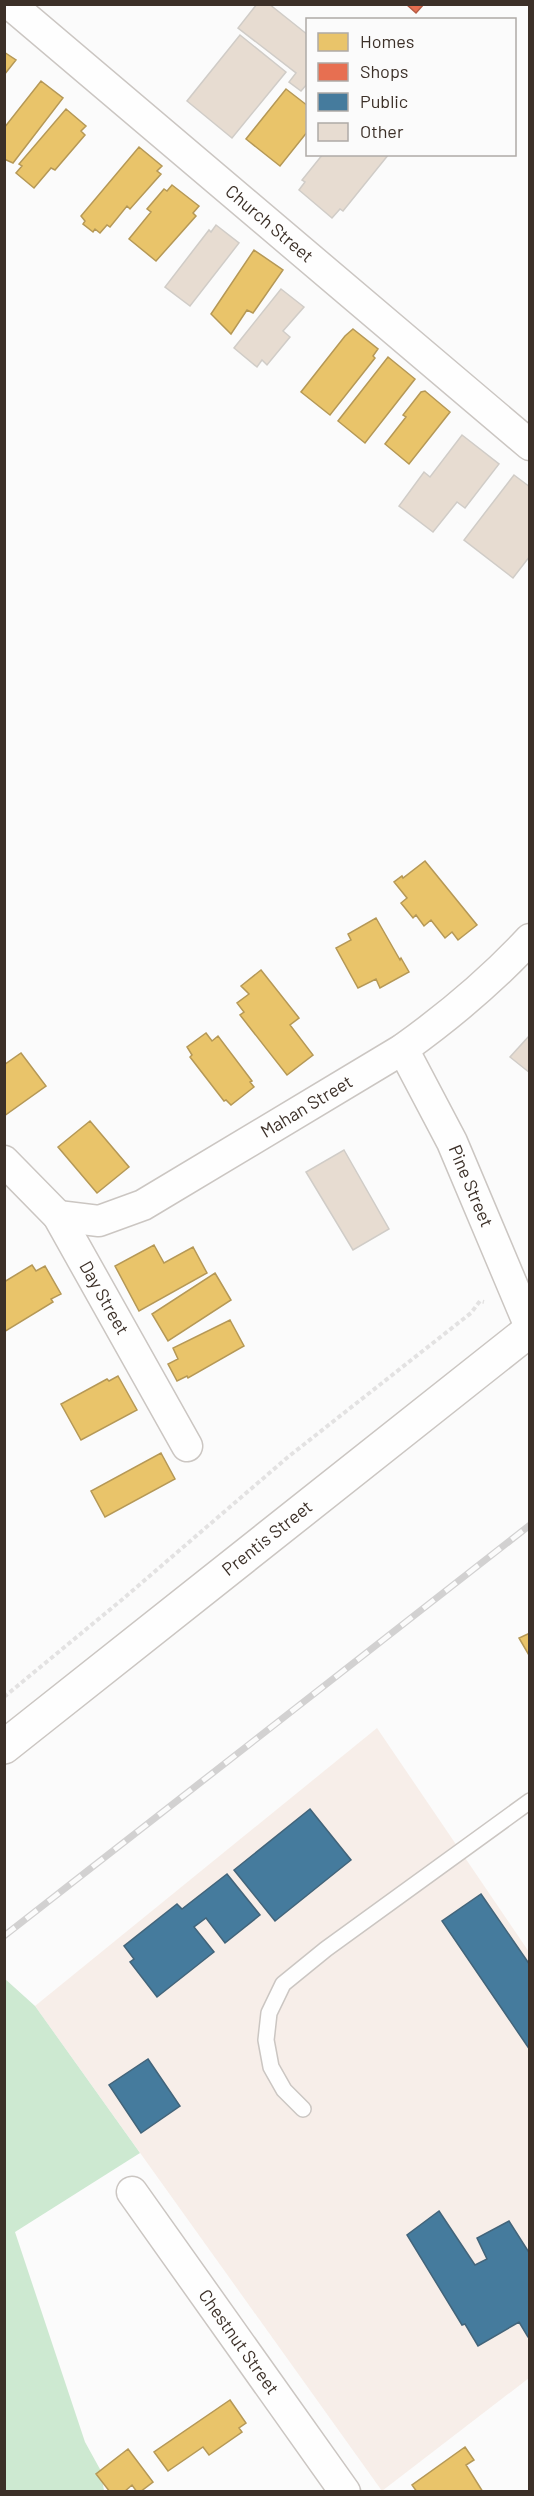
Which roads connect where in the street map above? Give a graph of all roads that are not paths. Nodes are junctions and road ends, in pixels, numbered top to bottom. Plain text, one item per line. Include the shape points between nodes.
1 (10, 4) edge
2 (530, 445) edge
3 (530, 939) edge
4 (403, 1049) junction
5 (4, 1161) edge
6 (58, 1216) junction
7 (530, 1329) edge
8 (187, 1446) dead end
9 (4, 1747) edge
10 (530, 1801) edge
11 (303, 2109) dead end
12 (132, 2193) dead end
13 (345, 2492) edge

1 - 2 street, Church Street
3 - 4 street, Mahan Street via 496,975
4 - 6 street, Mahan Street via 143,1205 99,1221
4 - 7 street, Pine Street via 452,1142
5 - 6 street, Day Street
6 - 8 street, Day Street
7 - 9 street, Prentis Street
10 - 11 lane via 283,1984 269,2013 266,2040 271,2067 284,2090
12 - 13 street, Chestnut Street

